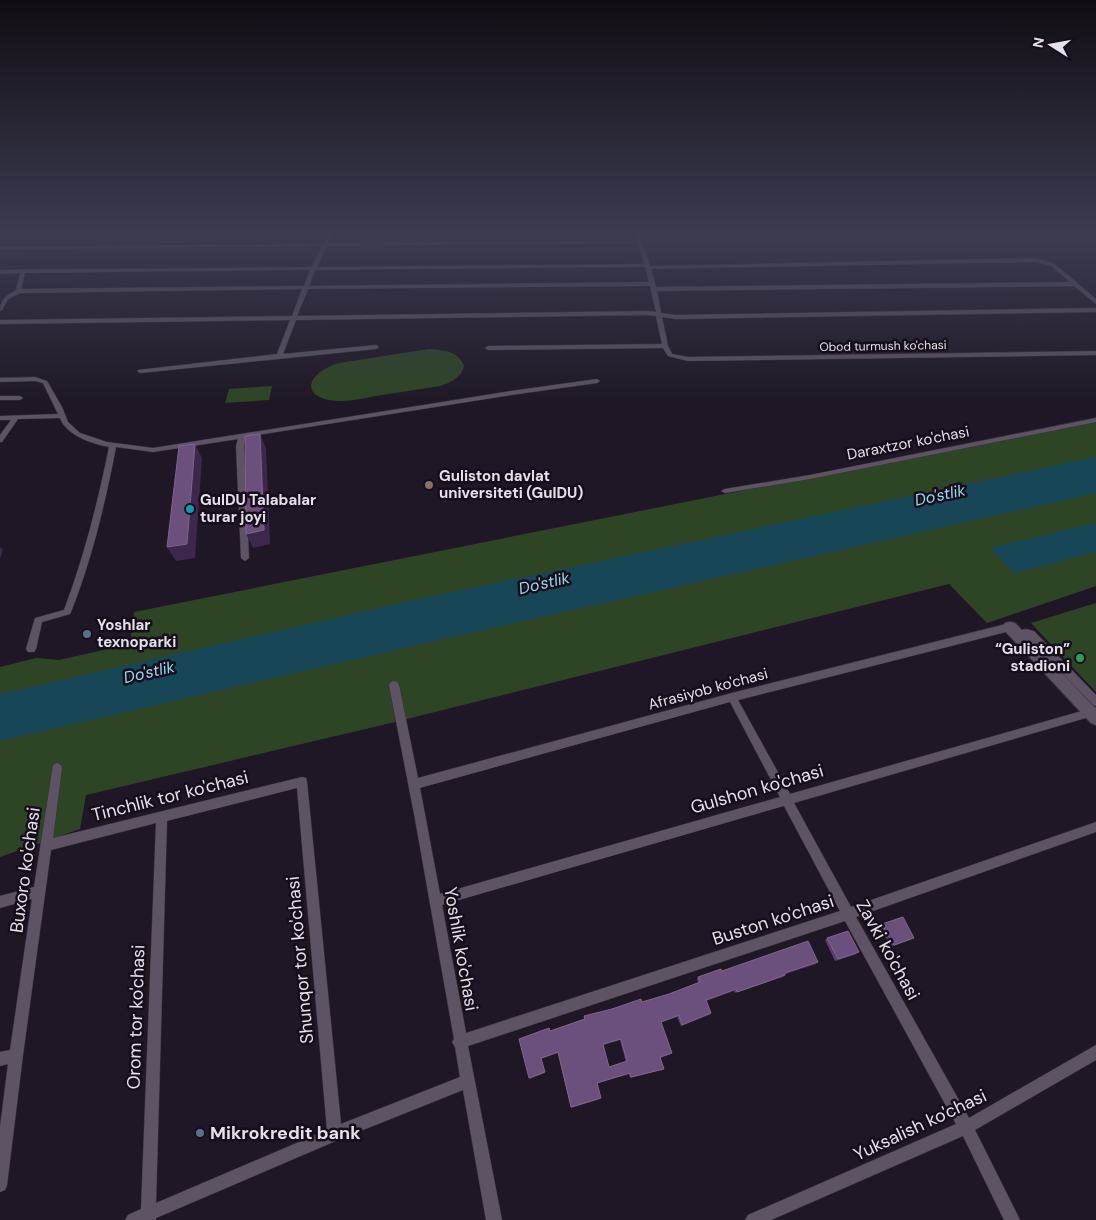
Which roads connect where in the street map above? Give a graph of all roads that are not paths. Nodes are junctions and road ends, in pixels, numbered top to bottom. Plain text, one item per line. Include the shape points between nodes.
1 (18, 289) edge
2 (239, 289) edge
3 (306, 289) edge
4 (653, 289) edge
5 (1081, 289) edge
6 (19, 292) junction
7 (1096, 302) edge
8 (0, 309) edge
9 (1096, 310) edge
10 (659, 313) junction
11 (294, 318) junction
12 (0, 322) edge
13 (665, 346) junction
14 (376, 347) dead end
15 (488, 348) dead end
16 (1096, 353) edge
17 (278, 356) junction
18 (140, 371) dead end
19 (0, 380) edge
20 (597, 381) dead end
21 (0, 398) edge
22 (20, 398) dead end
23 (63, 416) junction
24 (16, 417) junction
25 (0, 418) edge
26 (1096, 420) edge
27 (242, 435) junction
28 (0, 440) edge
29 (113, 445) junction
30 (725, 491) dead end
31 (246, 558) dead end
32 (1014, 631) joint
33 (32, 649) dead end
34 (394, 685) dead end
35 (732, 698) junction
36 (1095, 711) edge
37 (57, 768) dead end
38 (302, 782) joint
39 (415, 784) junction
40 (786, 799) junction
41 (162, 816) junction
42 (1096, 827) edge
43 (47, 845) junction
44 (40, 891) junction
45 (435, 901) junction
46 (0, 902) edge
47 (848, 914) junction
48 (460, 1042) junction
49 (1096, 1052) edge
50 (16, 1054) junction
51 (0, 1059) edge
52 (467, 1081) junction
53 (966, 1127) junction
54 (335, 1134) junction
55 (0, 1185) edge
56 (148, 1217) edge
57 (133, 1220) edge
58 (494, 1220) edge
59 (753, 1220) edge
60 (1012, 1220) edge

1 - 6 street
2 - 6 street
3 - 11 street
4 - 10 street
5 - 7 street
6 - 8 street via 6,298
9 - 10 street via 676,317
10 - 11 street
10 - 13 street
11 - 12 street
11 - 17 street
13 - 15 street
13 - 16 street, Obod turmush ko'chasi via 670,355 688,359
14 - 17 street
17 - 18 street
19 - 23 street via 35,379 45,382
20 - 27 street
21 - 22 street
23 - 24 street
23 - 29 street via 78,434
24 - 25 street
24 - 28 street
26 - 30 street, Daraxtzor ko'chasi
27 - 29 street via 153,450
27 - 31 street
29 - 33 street via 102,500 76,592 67,612 38,620
32 - 35 street, Afrasiyob ko'chasi
32 - 36 street
34 - 39 street, Yoshlik ko'chasi
35 - 39 street, Afrasiyob ko'chasi
35 - 40 street, Zavki ko'chasi
36 - 40 street, Gulshon ko'chasi
37 - 43 street, Buxoro ko'chasi
38 - 41 street, Tinchlik tor ko'chasi
38 - 54 street, Shunqor tor ko'chasi
39 - 45 street, Yoshlik ko'chasi
40 - 45 street, Gulshon ko'chasi
40 - 47 street, Zavki ko'chasi
41 - 43 street, Tinchlik tor ko'chasi
41 - 56 street, Orom tor ko'chasi
42 - 47 street, Buston ko'chasi
43 - 44 street, Buxoro ko'chasi
44 - 46 street
44 - 50 street, Buxoro ko'chasi
45 - 48 street, Yoshlik ko'chasi
47 - 48 street, Buston ko'chasi
47 - 53 street, Zavki ko'chasi
48 - 52 street, Yoshlik ko'chasi
49 - 53 street, Yuksalish ko'chasi
50 - 51 street
50 - 55 street, Buxoro ko'chasi
52 - 54 street
52 - 58 street, Yoshlik ko'chasi
53 - 59 street, Yuksalish ko'chasi
53 - 60 street, Zavki ko'chasi
54 - 56 street
56 - 57 street

